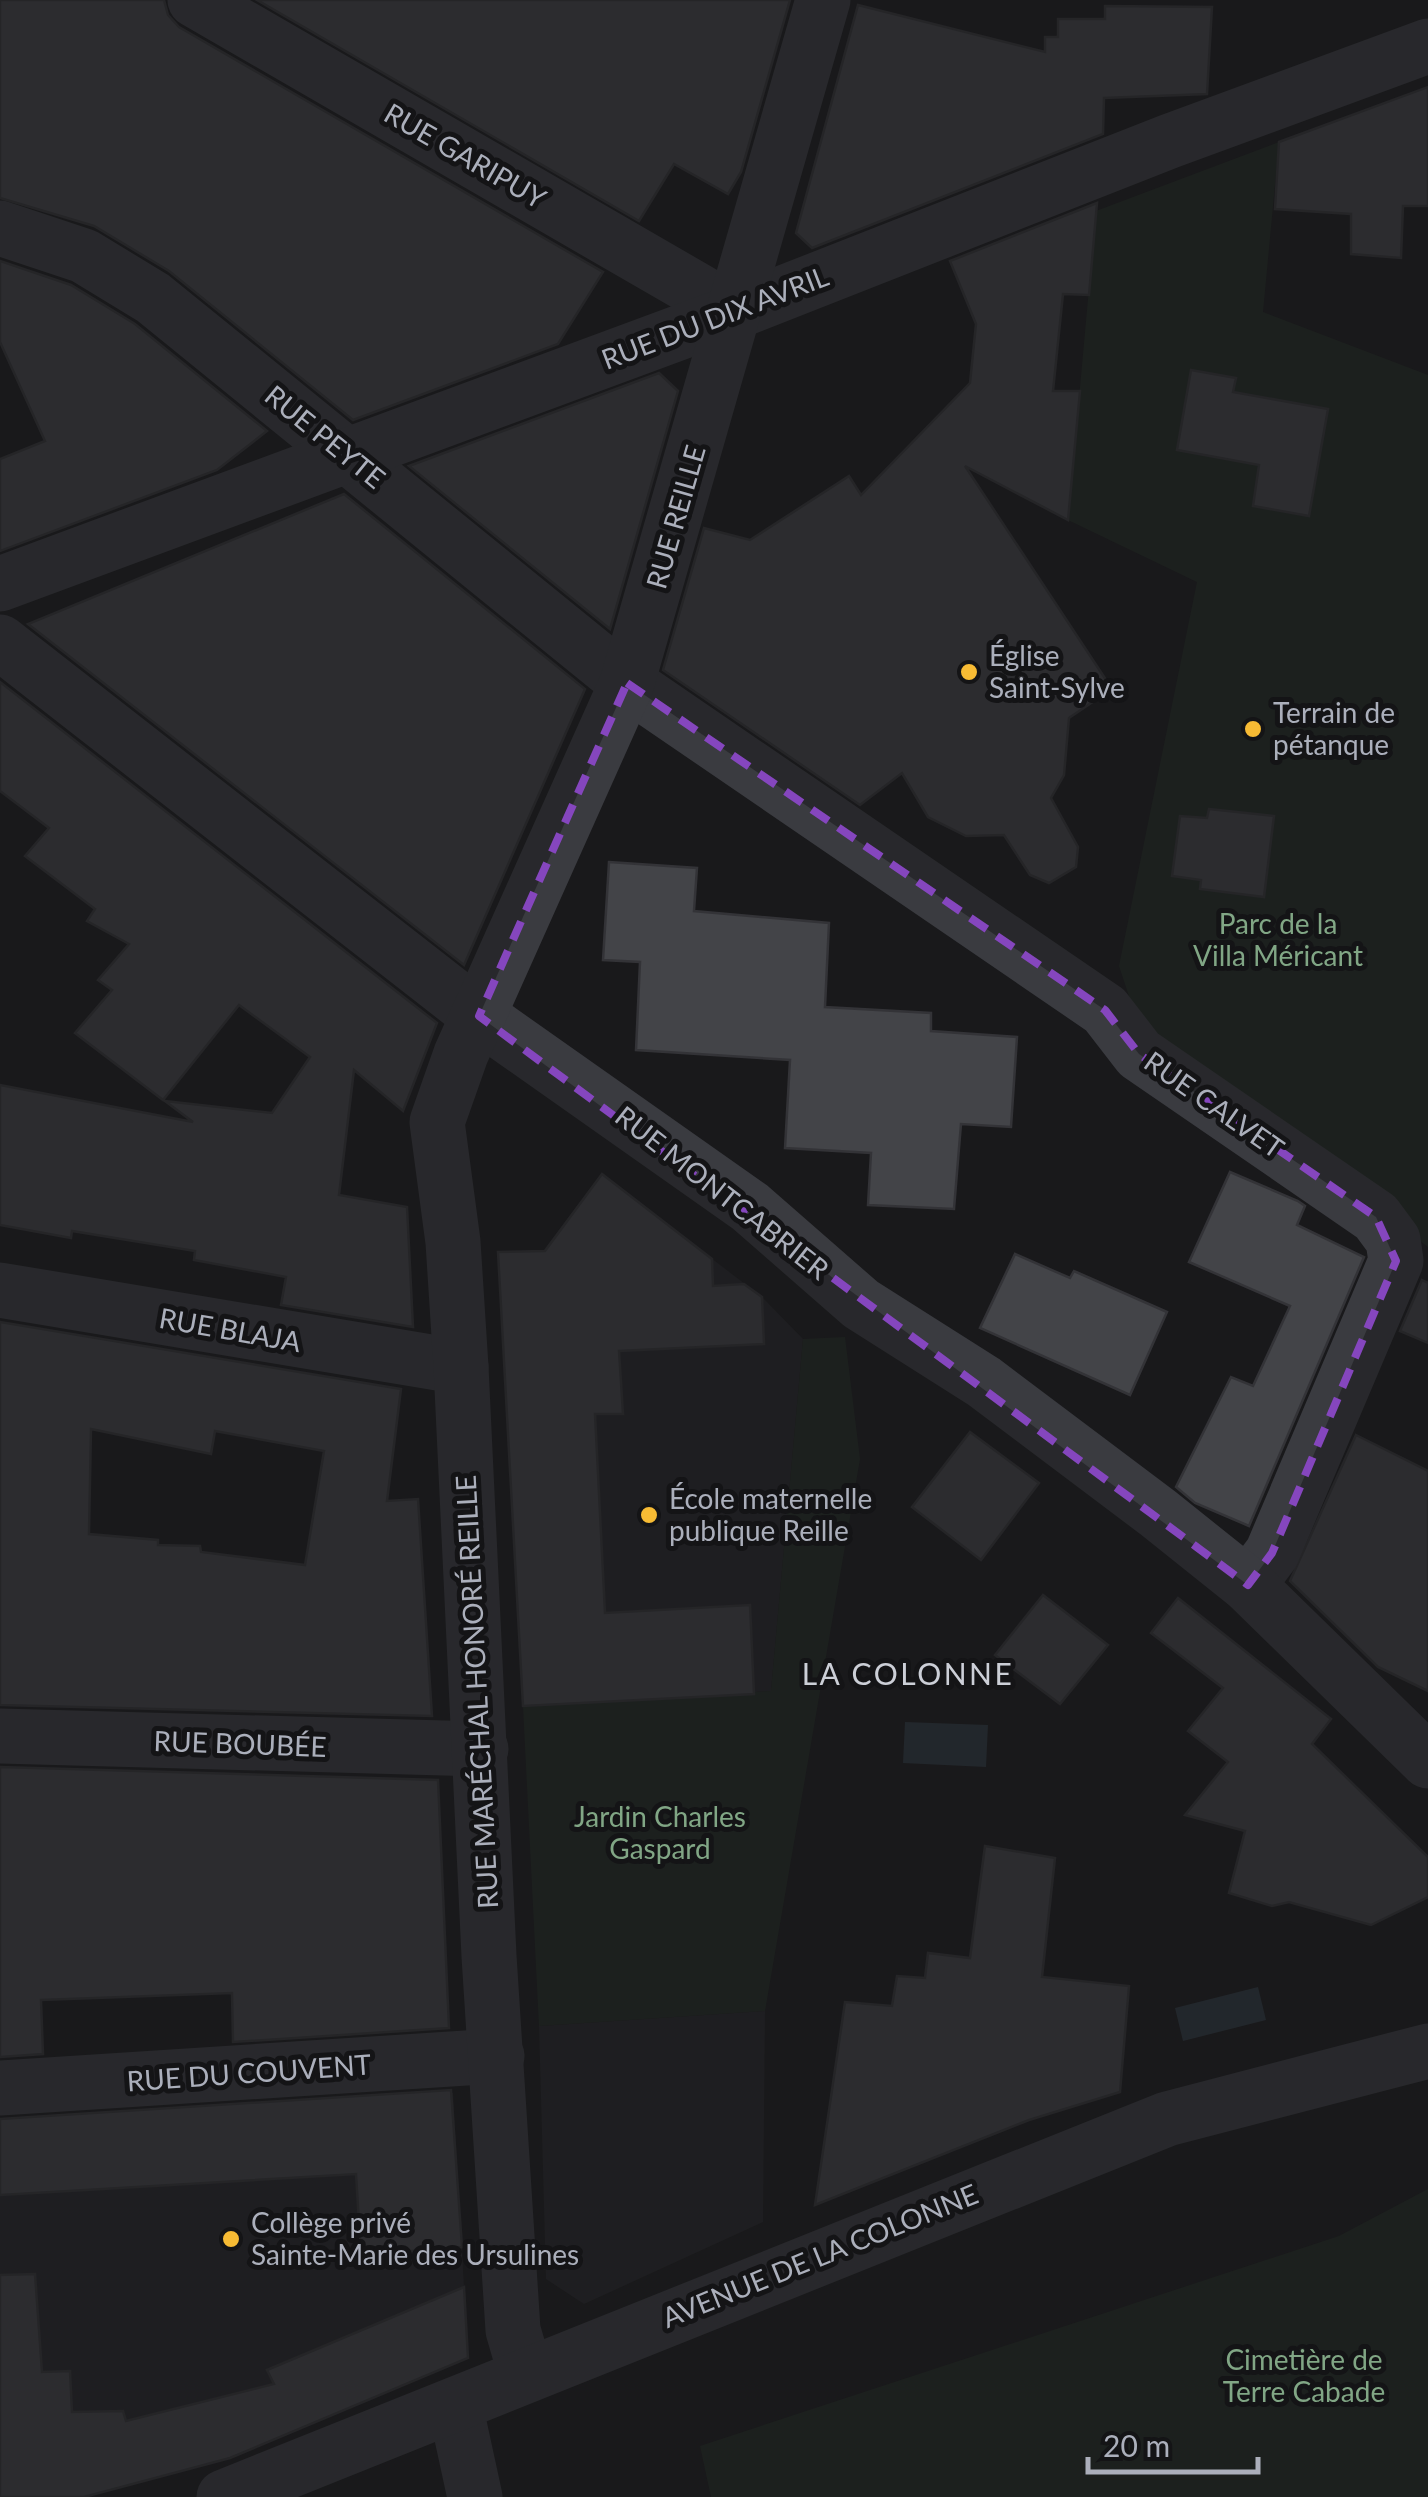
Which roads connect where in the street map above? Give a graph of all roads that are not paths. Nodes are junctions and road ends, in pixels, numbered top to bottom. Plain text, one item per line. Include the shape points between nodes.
1 (196, 0) edge
2 (823, 0) edge
3 (1428, 46) edge
4 (0, 228) edge
5 (734, 312) junction
6 (346, 453) junction
7 (0, 584) edge
8 (0, 642) edge
9 (628, 683) junction
10 (480, 1016) junction
11 (0, 1290) edge
12 (461, 1368) junction
13 (1248, 1585) junction
14 (0, 1736) edge
15 (480, 1749) junction
16 (1428, 1761) edge
17 (1428, 2051) edge
18 (497, 2056) junction
19 (0, 2088) edge
20 (526, 2375) junction
21 (455, 2405) junction
22 (224, 2497) edge
23 (475, 2497) edge

1 - 5 street, RUE GARIPUY
2 - 5 street, RUE REILLE
3 - 5 street, RUE DU DIX AVRIL
4 - 6 street, RUE PEYTE via 84,256 153,298
5 - 6 street, RUE DU DIX AVRIL
5 - 9 street, RUE REILLE
6 - 7 street, RUE DU DIX AVRIL
6 - 9 street, RUE PEYTE
8 - 10 street, RUE MONTCABRIER
9 - 10 street, RUE REILLE
9 - 13 street, RUE CALVET via 1105,1010 1138,1054 1376,1217 1392,1240 1396,1261 1272,1553
10 - 12 street, RUE MARÉCHAL HONORÉ REILLE via 437,1122
10 - 13 street, RUE MONTCABRIER via 750,1206 861,1304 984,1382
11 - 12 street, RUE BLAJA
12 - 15 street, RUE MARÉCHAL HONORÉ REILLE
13 - 16 street, RUE MONTCABRIER
14 - 15 street, RUE BOUBÉE
15 - 18 street, RUE MARÉCHAL HONORÉ REILLE
17 - 20 street, AVENUE DE LA COLONNE via 1167,2119
18 - 19 street, RUE DU COUVENT
18 - 20 street, RUE MARÉCHAL HONORÉ REILLE via 514,2330
20 - 21 street, AVENUE DE LA COLONNE
21 - 22 street, AVENUE DE LA COLONNE
21 - 23 street

